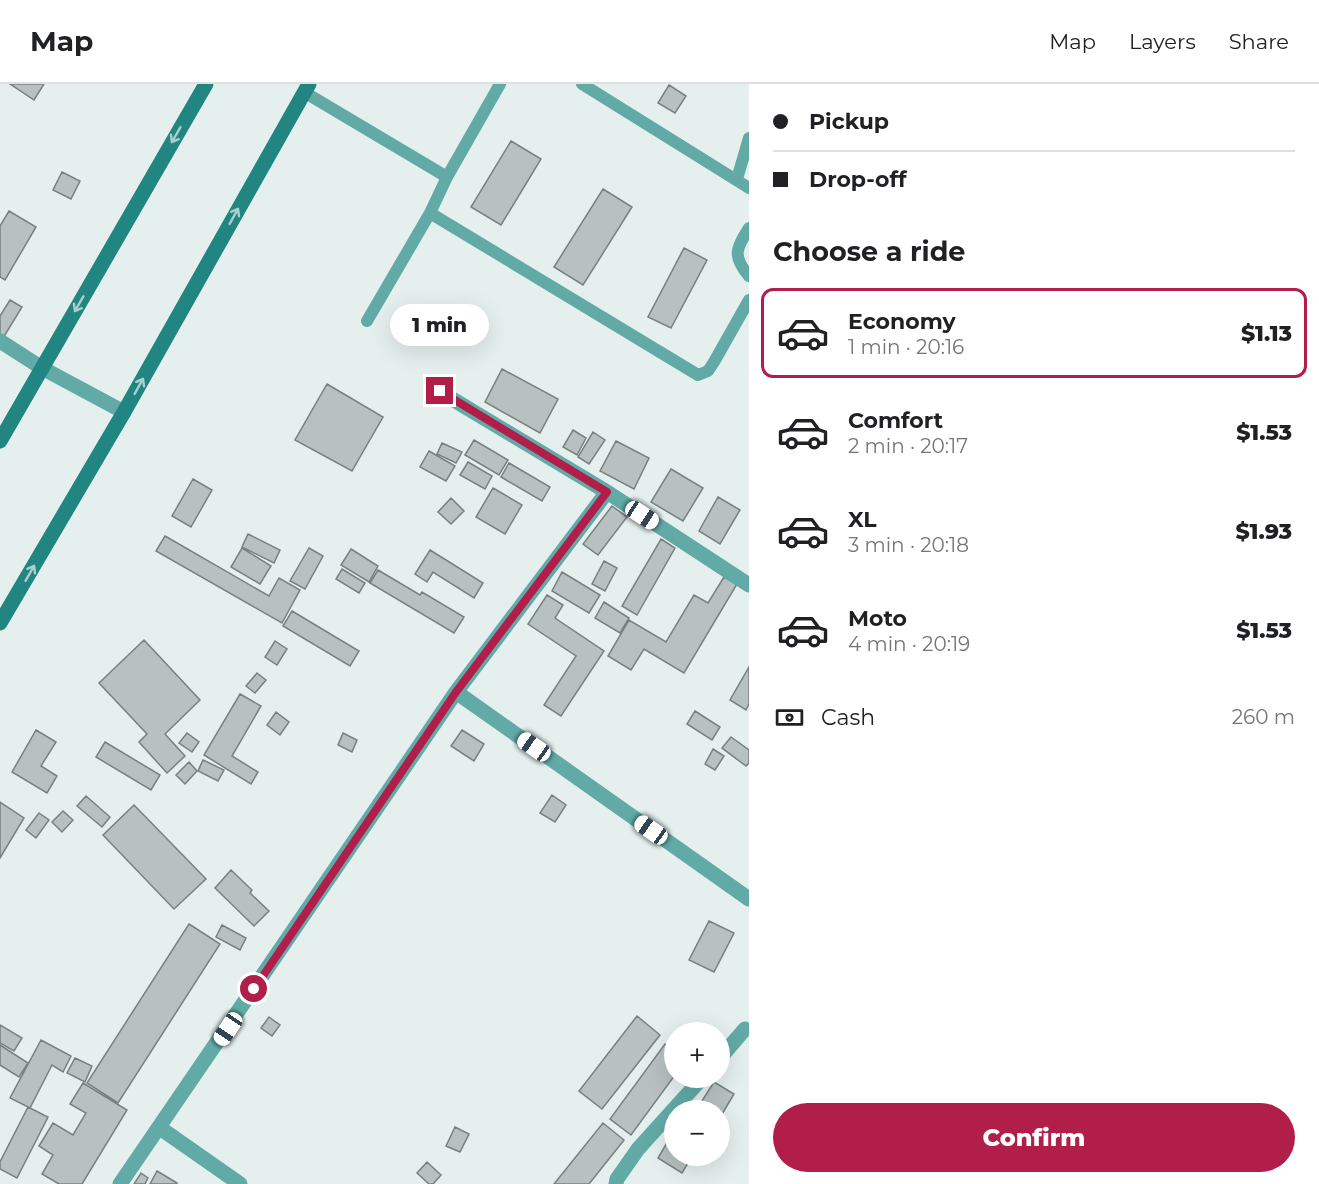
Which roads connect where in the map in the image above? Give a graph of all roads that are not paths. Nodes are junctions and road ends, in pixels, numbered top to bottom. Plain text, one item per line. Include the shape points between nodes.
1 (206, 84) edge
2 (500, 84) edge
3 (582, 84) edge
4 (306, 88) edge
5 (749, 138) edge
6 (447, 177) junction
7 (736, 179) junction
8 (749, 188) edge
9 (430, 213) junction
10 (749, 228) edge
11 (749, 276) edge
12 (749, 300) edge
13 (367, 321) dead end
14 (0, 341) edge
15 (42, 368) junction
16 (440, 391) dead end
17 (124, 412) junction
18 (0, 441) edge
19 (607, 492) junction
20 (749, 585) edge
21 (0, 623) edge
22 (456, 692) junction
23 (749, 899) edge
24 (745, 1029) dead end
25 (730, 1046) edge
26 (693, 1088) edge
27 (160, 1128) junction
28 (120, 1184) edge
29 (240, 1184) edge
30 (616, 1184) edge

1 -> 15 street
2 - 6 lane
3 - 7 lane
4 - 6 lane
17 -> 4 street
5 - 7 lane
6 - 9 lane
7 - 8 lane
9 - 12 lane via 698,375 714,363
9 - 13 lane
10 - 11 lane via 736,254
14 - 15 street
15 - 17 street
15 - 18 street
16 - 19 street
21 -> 17 street
19 - 20 street
19 - 22 street
22 - 23 street
22 - 27 street
24 - 25 street
26 - 30 street via 638,1149
27 - 28 street
27 - 29 street

